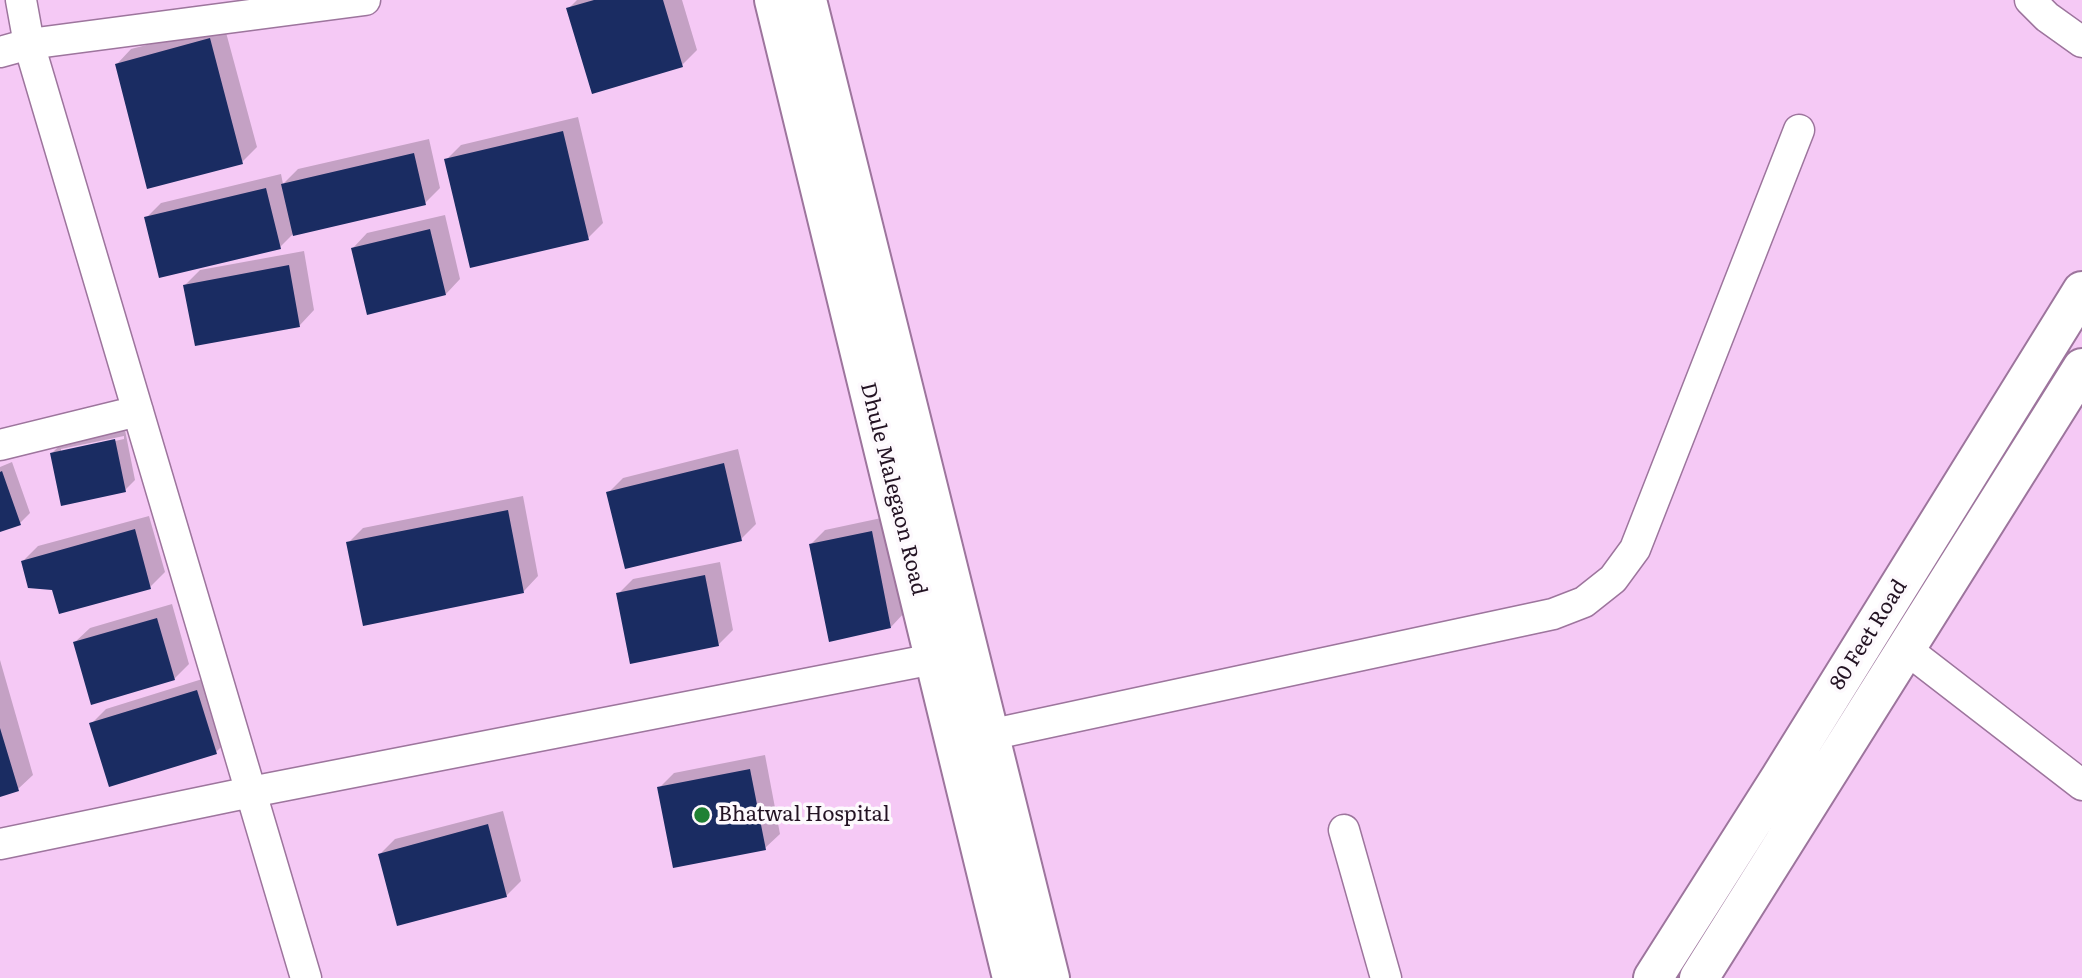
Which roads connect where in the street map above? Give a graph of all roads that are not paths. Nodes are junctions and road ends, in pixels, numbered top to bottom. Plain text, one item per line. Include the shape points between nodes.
1 (21, 0) edge
2 (365, 0) edge
3 (774, 0) edge
4 (807, 0) edge
5 (2029, 0) edge
6 (2082, 42) edge
7 (29, 44) junction
8 (0, 52) edge
9 (1799, 131) dead end
10 (2082, 291) edge
11 (2082, 369) edge
12 (138, 411) junction
13 (0, 445) edge
14 (1906, 649) junction
15 (952, 655) junction
16 (989, 735) junction
17 (2082, 785) edge
18 (251, 792) junction
19 (1345, 830) dead end
20 (0, 844) edge
21 (306, 978) edge
22 (1012, 978) edge
23 (1050, 978) edge
24 (1386, 978) edge
25 (1653, 978) edge
26 (1699, 978) edge

1 - 7 street
2 - 7 street
3 - 15 main road, Dhule Malegaon Road
4 - 15 main road
5 - 6 street
7 - 8 street
7 - 12 street
9 - 16 street via 1634,549 1613,579 1584,602 1553,614
10 - 25 main road, 80 Feet Road
11 - 14 main road, 80 Feet Road
12 - 13 street
12 - 18 street
14 - 17 street
14 - 26 main road, 80 Feet Road
15 - 16 main road
15 - 18 street
15 - 22 main road, Dhule Malegaon Road
16 - 23 main road
18 - 20 street
18 - 21 street
19 - 24 street

